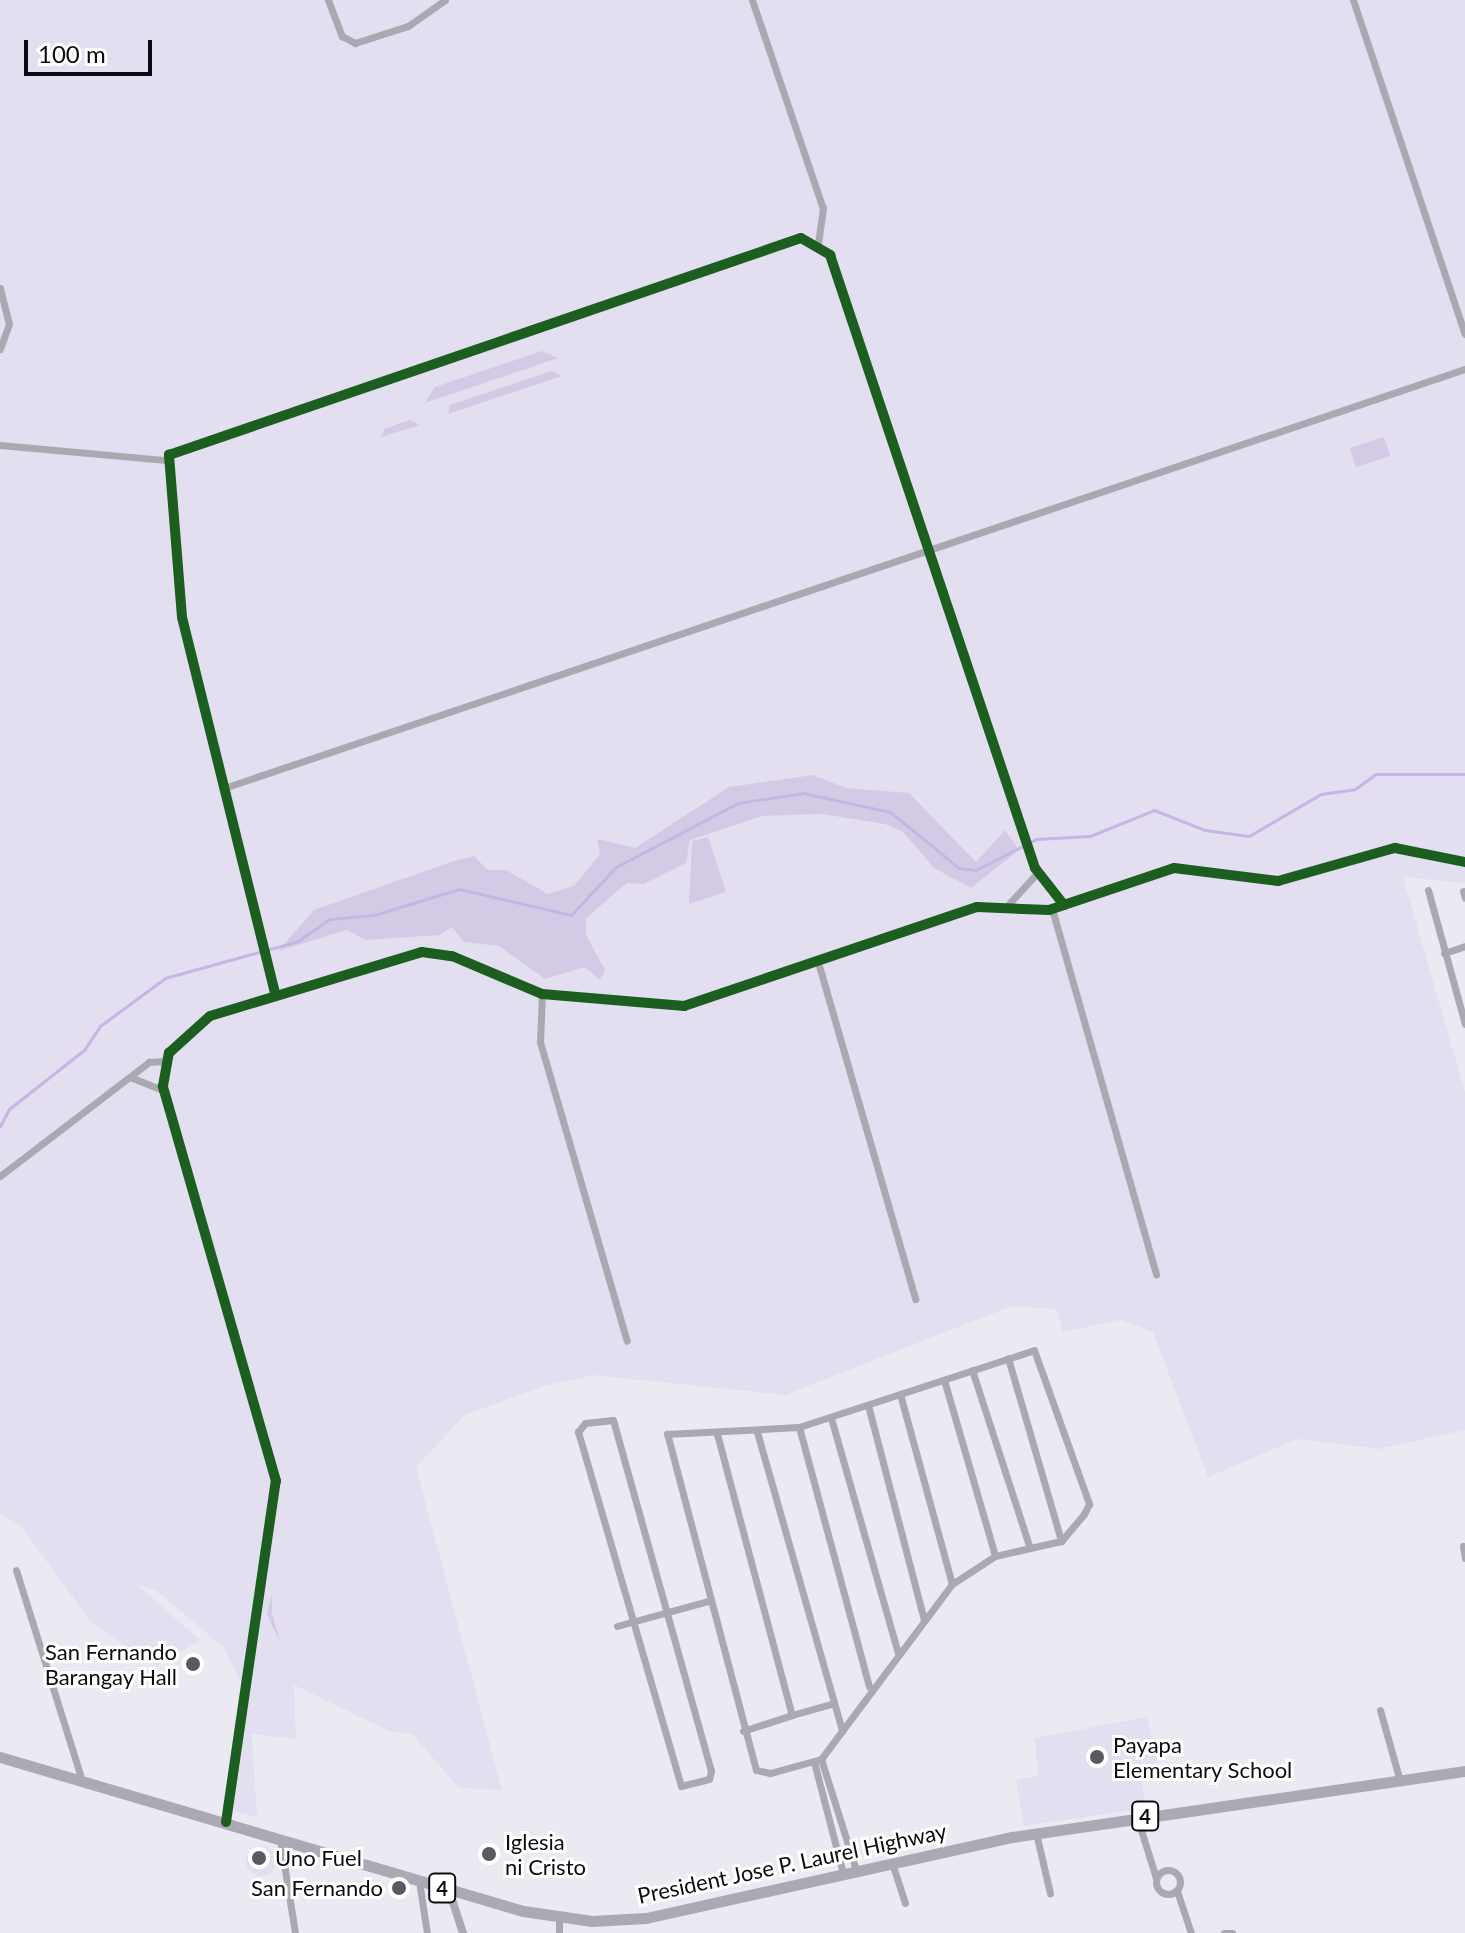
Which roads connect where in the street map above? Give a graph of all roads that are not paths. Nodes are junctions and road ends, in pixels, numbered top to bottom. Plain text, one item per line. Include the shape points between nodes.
1 (328, 0) edge
2 (445, 0) edge
3 (752, 0) edge
4 (1353, 0) edge
5 (818, 242) junction
6 (0, 288) edge
7 (1465, 334) edge
8 (0, 349) edge
9 (1465, 369) edge
10 (0, 445) edge
11 (166, 460) junction
12 (927, 550) junction
13 (224, 788) junction
14 (1465, 862) edge
15 (1037, 873) junction
16 (1428, 890) dead end
17 (1064, 905) junction
18 (1006, 907) junction
19 (1052, 909) junction
20 (1465, 946) edge
21 (1444, 953) junction
22 (818, 962) junction
23 (1465, 984) edge
24 (1454, 987) junction
25 (275, 993) junction
26 (542, 994) junction
27 (1465, 1022) edge
28 (165, 1061) junction
29 (130, 1077) junction
30 (164, 1091) junction
31 (0, 1176) edge
32 (1156, 1275) dead end
33 (915, 1299) dead end
34 (627, 1341) dead end
35 (1008, 1358) junction
36 (972, 1370) junction
37 (944, 1380) junction
38 (900, 1394) junction
39 (868, 1405) junction
40 (831, 1418) junction
41 (799, 1427) junction
42 (757, 1432) junction
43 (717, 1434) junction
44 (1061, 1541) junction
45 (1463, 1546) dead end
46 (1030, 1548) junction
47 (995, 1556) junction
48 (1465, 1558) edge
49 (16, 1570) dead end
50 (952, 1584) junction
51 (708, 1601) junction
52 (665, 1614) junction
53 (924, 1620) junction
54 (631, 1623) junction
55 (617, 1626) dead end
56 (898, 1653) junction
57 (869, 1687) junction
58 (831, 1704) junction
59 (1380, 1710) dead end
60 (792, 1715) junction
61 (743, 1731) junction
62 (842, 1731) junction
63 (0, 1757) edge
64 (818, 1761) junction
65 (1465, 1771) edge
66 (81, 1778) junction
67 (1400, 1781) junction
68 (1137, 1817) junction
69 (226, 1822) junction
70 (839, 1833) junction
71 (1036, 1833) junction
72 (280, 1839) junction
73 (891, 1861) junction
74 (856, 1870) junction
75 (843, 1873) junction
76 (1156, 1878) junction
77 (419, 1881) junction
78 (449, 1890) junction
79 (1177, 1891) junction
80 (1050, 1893) dead end
81 (905, 1903) dead end
82 (559, 1919) junction
83 (295, 1933) edge
84 (427, 1933) edge
85 (463, 1933) edge
86 (559, 1933) edge
87 (1191, 1933) edge
88 (1224, 1933) edge
89 (1232, 1933) edge

1 - 2 street via 342,36 355,43 397,32
3 - 5 street via 823,208
4 - 7 street
5 - 11 street via 783,244 180,447
5 - 12 street via 830,255
6 - 8 street via 9,324
9 - 12 street
10 - 11 street
11 - 13 street via 182,617
12 - 13 street
12 - 15 street
13 - 25 street
14 - 17 street via 1392,849 1278,881 1179,867
15 - 17 street
15 - 18 street
16 - 21 street
17 - 19 street
18 - 19 street
18 - 22 street via 977,907
19 - 32 street
20 - 21 street
21 - 24 street
22 - 26 street via 682,1007
22 - 33 street
23 - 24 street
24 - 27 street
25 - 26 street via 428,952
25 - 28 street via 215,1013
26 - 34 street via 540,1042
28 - 29 street via 152,1060
28 - 30 street
29 - 30 street
29 - 31 street
30 - 69 street via 276,1478
35 - 36 street
35 - 44 street
35 - 44 street via 1041,1354 1089,1504
36 - 37 street
36 - 46 street
37 - 38 street
37 - 47 street
38 - 39 street
38 - 50 street
39 - 40 street
39 - 53 street
40 - 41 street
40 - 56 street
41 - 42 street
41 - 57 street
42 - 43 street
42 - 58 street
43 - 51 street via 672,1430 667,1438
43 - 60 street
44 - 46 street
45 - 48 street
46 - 47 street
47 - 50 street
49 - 66 street
50 - 53 street
51 - 52 street
51 - 61 street
52 - 54 street
52 - 54 street via 711,1771 681,1786 674,1779
52 - 54 street via 619,1425 585,1423 578,1432
53 - 56 street
54 - 55 street
56 - 57 street
57 - 62 street
58 - 60 street
58 - 62 street
59 - 67 street
60 - 61 street
61 - 64 street via 763,1773
62 - 64 street
63 - 66 highway, President Jose P. Laurel Highway / 4
64 - 70 street
65 - 67 highway, President Jose P. Laurel Highway / 4
66 - 69 highway, President Jose P. Laurel Highway / 4
67 - 68 highway, President Jose P. Laurel Highway / 4
68 - 71 highway, President Jose P. Laurel Highway / 4
68 - 76 street
69 - 72 highway, President Jose P. Laurel Highway / 4
70 - 74 street
70 - 75 street
71 - 73 highway, President Jose P. Laurel Highway / 4
71 - 80 street
72 - 77 highway, President Jose P. Laurel Highway / 4
72 - 83 street
73 - 74 highway, President Jose P. Laurel Highway / 4
73 - 81 street
74 - 75 highway, President Jose P. Laurel Highway / 4
75 - 82 highway, President Jose P. Laurel Highway / 4 via 646,1918
76 - 79 street via 1161,1892
76 - 79 street via 1174,1871
77 - 78 highway, President Jose P. Laurel Highway / 4
77 - 84 street
78 - 82 highway, President Jose P. Laurel Highway / 4
78 - 85 street
79 - 87 street
82 - 86 street
88 - 89 street

